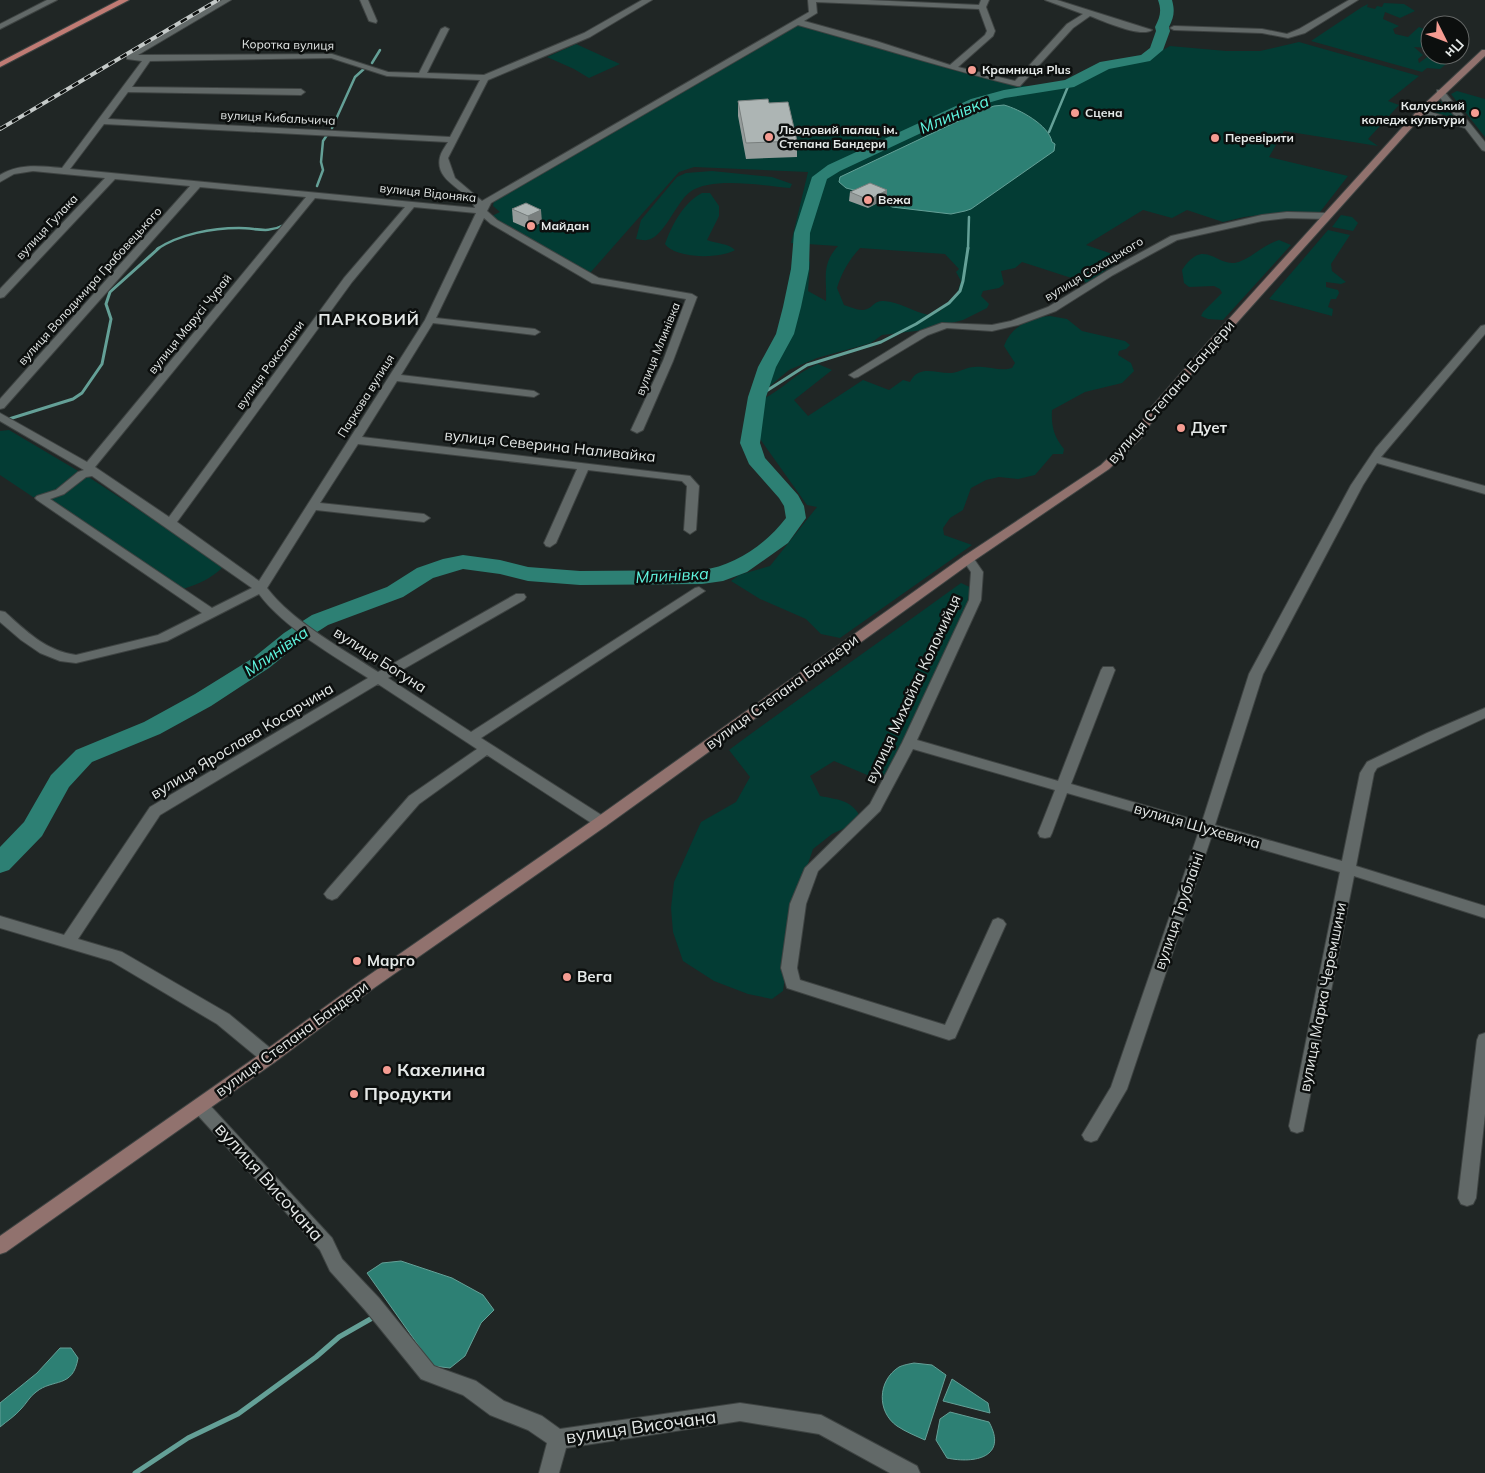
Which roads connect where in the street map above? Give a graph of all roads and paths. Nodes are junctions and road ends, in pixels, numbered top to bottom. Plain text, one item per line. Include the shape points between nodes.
1 (53, 0) edge
2 (125, 0) edge
3 (227, 0) edge
4 (364, 0) edge
5 (648, 0) edge
6 (812, 0) edge
7 (1050, 0) edge
8 (1354, 0) edge
9 (984, 3) edge
10 (1088, 14) junction
11 (374, 21) dead end
12 (797, 22) junction
13 (0, 27) edge
14 (1174, 28) dead end
15 (445, 30) dead end
16 (1148, 30) dead end
17 (1485, 52) edge
18 (148, 59) junction
19 (0, 66) edge
20 (952, 68) junction
21 (421, 76) junction
22 (485, 78) junction
23 (125, 89) junction
24 (301, 92) dead end
25 (1440, 92) junction
26 (1420, 112) junction
27 (102, 121) junction
28 (1466, 126) junction
29 (453, 140) junction
30 (1485, 148) edge
31 (64, 171) junction
32 (112, 176) junction
33 (2, 177) edge
34 (198, 183) junction
35 (312, 195) junction
36 (413, 203) junction
37 (481, 211) junction
38 (1327, 216) junction
39 (0, 295) edge
40 (430, 320) junction
41 (1485, 328) edge
42 (535, 332) dead end
43 (854, 375) dead end
44 (394, 377) junction
45 (534, 394) dead end
46 (0, 406) edge
47 (0, 416) edge
48 (637, 430) dead end
49 (355, 440) junction
50 (1374, 458) junction
51 (584, 467) junction
52 (90, 470) junction
53 (1485, 490) edge
54 (313, 506) junction
55 (424, 518) dead end
56 (170, 522) junction
57 (690, 530) dead end
58 (550, 543) dead end
59 (968, 559) junction
60 (262, 588) junction
61 (699, 591) dead end
62 (520, 597) dead end
63 (212, 614) junction
64 (0, 615) edge
65 (1108, 670) dead end
66 (377, 679) junction
67 (1485, 713) edge
68 (472, 738) junction
69 (909, 743) junction
70 (488, 748) junction
71 (1063, 789) junction
72 (601, 822) junction
73 (1207, 829) junction
74 (1045, 833) dead end
75 (1349, 869) junction
76 (332, 894) dead end
77 (1485, 912) edge
78 (0, 922) edge
79 (998, 924) dead end
80 (68, 941) junction
81 (1485, 1040) edge
82 (269, 1057) junction
83 (200, 1106) junction
84 (1297, 1126) dead end
85 (1090, 1135) dead end
86 (1467, 1198) dead end
87 (0, 1246) edge
88 (558, 1439) junction
89 (549, 1473) edge
90 (910, 1473) edge

1 - 13 street
2 - 19 main road
3 - 18 street via 130,57
4 - 11 street
5 - 22 street via 588,35
6 - 9 street
6 - 12 street, вулиця Відоняка via 813,13
7 - 10 street
8 - 14 street via 1288,36 1262,31
9 - 20 street via 991,30
10 - 16 street
10 - 20 street via 1070,26 1017,84
12 - 20 street
12 - 37 street, вулиця Відоняка via 503,191 487,201
15 - 21 street
17 - 25 main road, вулиця Степана Бандери
18 - 21 street, Коротка вулиця via 332,56 387,74
18 - 23 street
21 - 22 street, Коротка вулиця
22 - 29 street
23 - 24 street
23 - 27 street
25 - 26 main road, вулиця Степана Бандери
25 - 28 street
26 - 28 street
26 - 38 main road, вулиця Степана Бандери
27 - 29 street, вулиця Кибальчича
27 - 31 street
28 - 30 street
29 - 37 street via 444,158 447,173 451,180 477,200
31 - 32 street, вулиця Відоняка
31 - 33 street, вулиця Відоняка via 33,168 17,170
32 - 34 street, вулиця Відоняка
32 - 39 street, вулиця Гулака
34 - 35 street, вулиця Відоняка
34 - 46 street, вулиця Володимира Грабовецького
35 - 36 street, вулиця Відоняка
35 - 52 street, вулиця Марусі Чурай
36 - 37 street, вулиця Відоняка
36 - 56 street, вулиця Роксолани via 348,280
37 - 40 street, Паркова вулиця
37 - 48 street, вулиця Млинівка via 494,222 596,281 692,297
38 - 43 street, вулиця Сохацького via 1262,218 1174,238 1052,309 992,328 946,325 924,333
38 - 59 main road, вулиця Степана Бандери via 1153,412 1138,434 1105,467
40 - 42 street
40 - 44 street, Паркова вулиця
41 - 50 street, вулиця Трублаїні
44 - 45 street
44 - 49 street, Паркова вулиця
47 - 52 street, вулиця Богуна
49 - 51 street, вулиця Северина Наливайка
49 - 54 street, Паркова вулиця
50 - 53 street
50 - 73 street, вулиця Трублаїні via 1256,674
51 - 57 street, вулиця Северина Наливайка via 686,478 693,486
51 - 58 street
52 - 56 street, вулиця Богуна
52 - 63 street via 60,492 41,498
54 - 55 street
54 - 60 street, Паркова вулиця
56 - 60 street, вулиця Богуна
59 - 69 street, вулиця Михайла Коломийця via 977,572 975,600
59 - 72 main road, вулиця Степана Бандери
60 - 63 street
60 - 66 street, вулиця Богуна via 268,599 297,625
61 - 68 street
62 - 66 street, вулиця Ярослава Косарчина
63 - 64 street via 162,638 76,659 56,655 25,638
65 - 71 street
66 - 68 street, вулиця Богуна
66 - 80 street, вулиця Ярослава Косарчина via 155,811
67 - 75 street, вулиця Марка Черемшини via 1372,765 1367,773
68 - 70 street, вулиця Богуна
69 - 71 street, вулиця Шухевича
69 - 79 street, вулиця Михайла Коломийця via 875,807 812,868 798,904 789,968 793,984 949,1033
70 - 72 street, вулиця Богуна
70 - 76 street via 414,800
71 - 73 street, вулиця Шухевича
71 - 74 street
72 - 82 main road, вулиця Степана Бандери
73 - 75 street, вулиця Шухевича
73 - 85 street, вулиця Трублаїні via 1119,1089
75 - 77 street, вулиця Шухевича
75 - 84 street, вулиця Марка Черемшини
78 - 80 street
80 - 82 street via 116,956 223,1020
81 - 86 street
82 - 83 main road, вулиця Степана Бандери
83 - 87 main road, вулиця Степана Бандери
83 - 88 street, вулиця Височана via 326,1244 336,1265 428,1373 469,1388 497,1408 536,1423
88 - 89 street
88 - 90 street, вулиця Височана via 740,1412 821,1425

